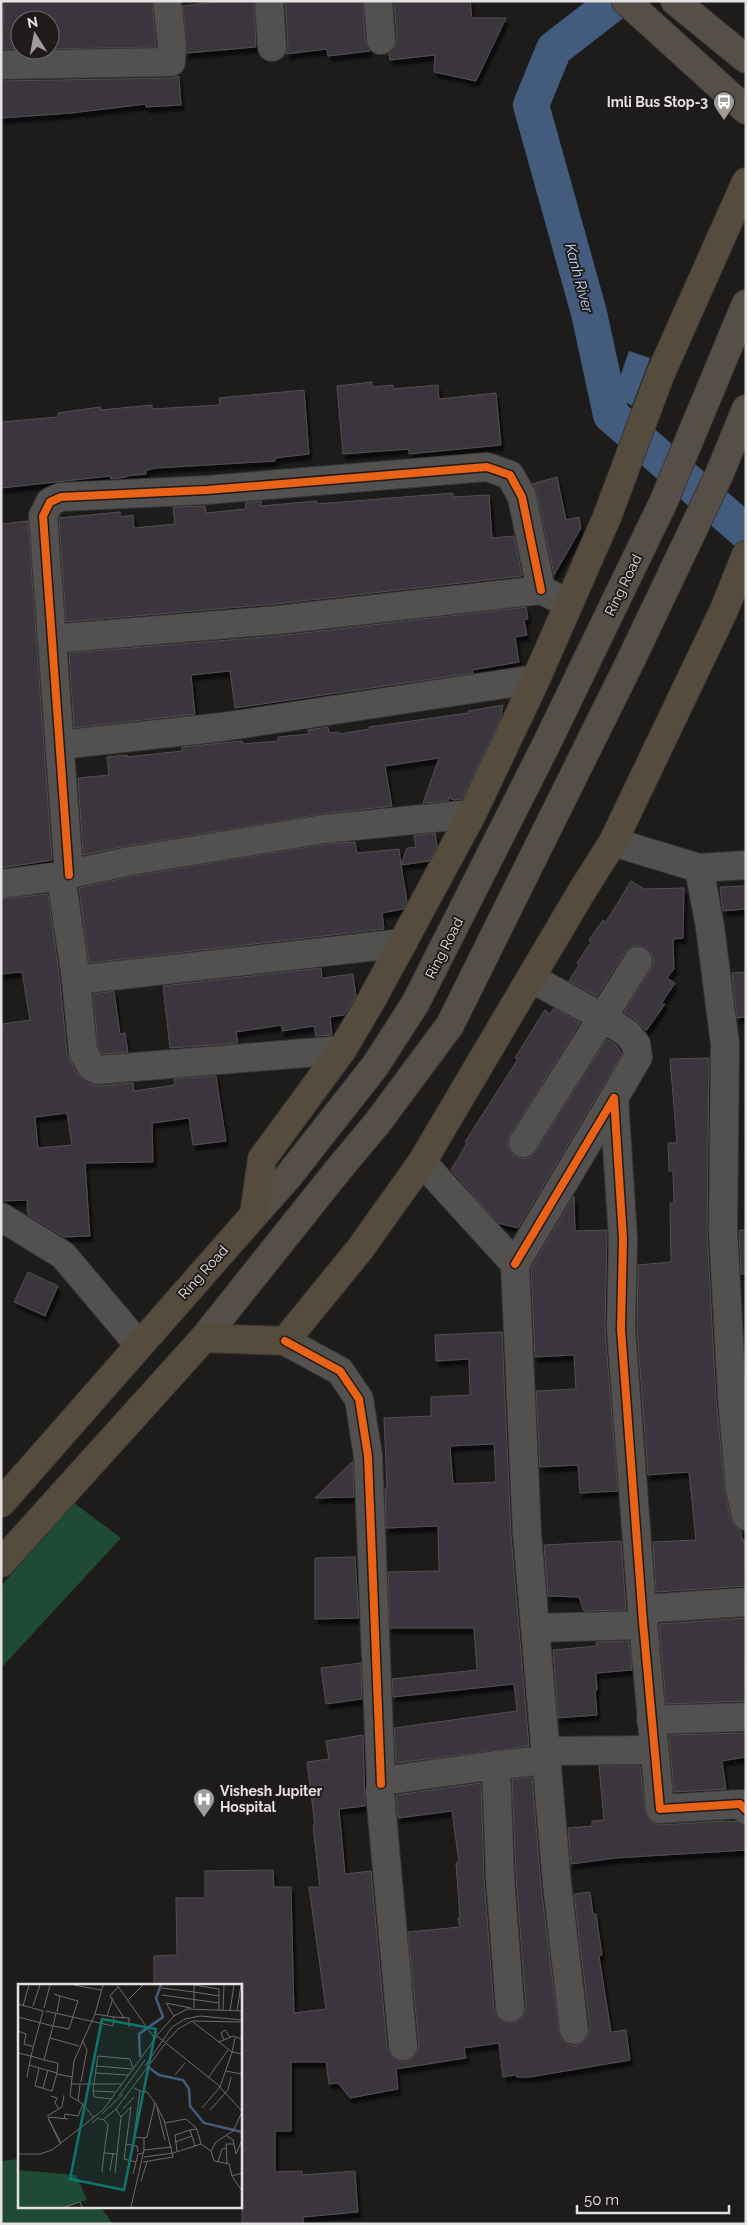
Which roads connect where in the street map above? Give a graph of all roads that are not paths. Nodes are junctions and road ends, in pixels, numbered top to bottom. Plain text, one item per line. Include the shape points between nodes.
1 (167, 1) edge
2 (269, 1) edge
3 (378, 1) edge
4 (626, 1) edge
5 (675, 1) edge
6 (382, 40) dead end
7 (272, 47) dead end
8 (746, 59) edge
9 (1, 65) edge
10 (746, 110) edge
11 (746, 182) edge
12 (746, 304) edge
13 (746, 409) edge
14 (746, 555) edge
15 (541, 590) junction
16 (569, 603) junction
17 (52, 639) junction
18 (536, 679) junction
19 (60, 745) junction
20 (472, 814) junction
21 (613, 842) junction
22 (746, 865) edge
23 (699, 868) junction
24 (65, 875) junction
25 (1, 884) edge
26 (403, 943) junction
27 (638, 961) dead end
28 (531, 978) junction
29 (76, 980) junction
30 (602, 1017) junction
31 (342, 1050) junction
32 (614, 1098) junction
33 (523, 1142) dead end
34 (422, 1162) junction
35 (254, 1215) junction
36 (1, 1217) edge
37 (515, 1264) junction
38 (204, 1338) junction
39 (285, 1341) junction
40 (139, 1345) junction
41 (743, 1488) edge
42 (1, 1503) edge
43 (746, 1516) edge
44 (1, 1563) edge
45 (746, 1602) edge
46 (643, 1617) junction
47 (536, 1628) junction
48 (746, 1717) edge
49 (651, 1720) junction
50 (654, 1750) junction
51 (547, 1756) junction
52 (496, 1765) junction
53 (381, 1784) junction
54 (746, 1810) edge
55 (510, 2008) dead end
56 (574, 2030) dead end
57 (402, 2046) dead end

1 - 9 street via 171,62
2 - 7 street
3 - 6 street
4 - 10 main road
5 - 8 main road
11 - 16 highway via 660,375 607,517
12 - 35 main road, Ring Road via 663,503 546,746 415,1004 375,1066 288,1178
13 - 38 main road via 719,475 635,651 450,1025 378,1122
14 - 21 highway via 724,610
15 - 16 street
15 - 17 street via 277,620
15 - 17 street via 522,497 510,474 486,467 208,490 61,496 50,502 43,516
16 - 18 highway
17 - 19 street
18 - 19 street via 222,727
18 - 20 highway
19 - 24 street
20 - 24 street via 324,829
20 - 26 highway
21 - 23 street
21 - 28 highway
22 - 23 street
23 - 41 street via 725,1044 723,1230 732,1397
24 - 25 street
24 - 29 street
26 - 29 street
26 - 31 highway
27 - 30 street
28 - 30 street
28 - 34 highway
29 - 31 street via 83,1052 91,1066 98,1070
30 - 32 street via 627,1033 636,1044 638,1057
30 - 33 street
31 - 35 highway via 262,1159
32 - 37 street
32 - 46 street via 623,1239 621,1330
34 - 37 street
34 - 39 highway via 360,1249
35 - 40 highway, Ring Road
36 - 40 street via 63,1255
37 - 47 street via 527,1534
38 - 39 highway
38 - 44 highway
39 - 53 street via 340,1371 359,1399 368,1456
40 - 42 highway, Ring Road
41 - 43 street
45 - 46 street
46 - 47 street
46 - 49 street
47 - 51 street
48 - 49 street
49 - 50 street
50 - 51 street
50 - 54 street via 660,1809 740,1804
51 - 52 street
51 - 56 street via 557,1884
52 - 53 street via 389,1780
52 - 55 street
53 - 57 street

